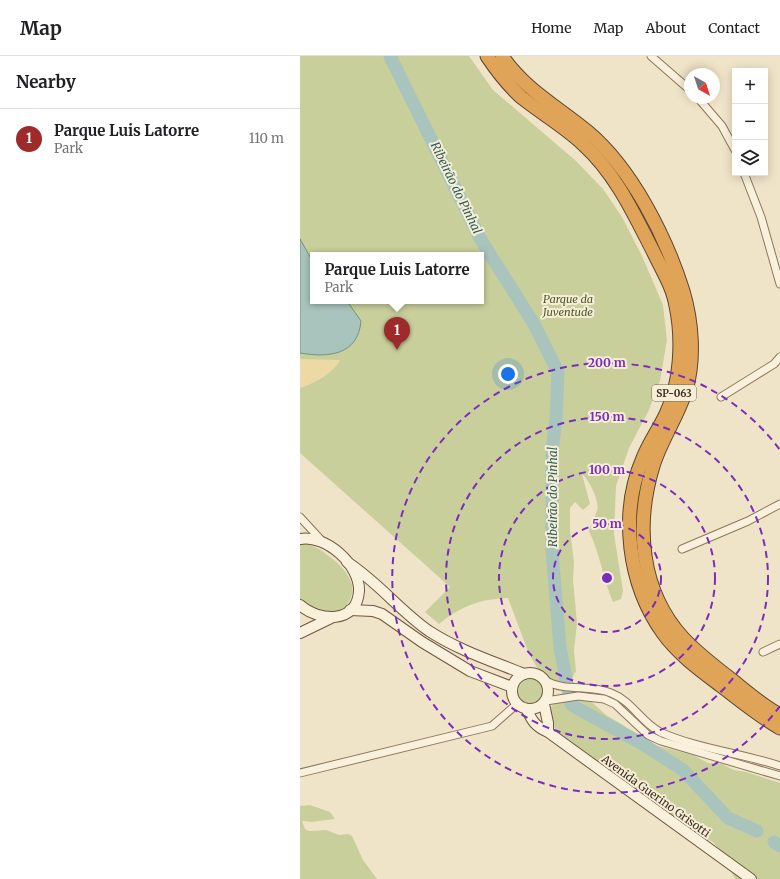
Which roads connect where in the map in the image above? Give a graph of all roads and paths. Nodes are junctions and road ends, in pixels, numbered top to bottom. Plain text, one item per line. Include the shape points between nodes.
1 (487, 56) edge
2 (502, 56) edge
3 (651, 56) edge
4 (684, 85) edge
5 (703, 104) edge
6 (732, 144) edge
7 (745, 176) edge
8 (780, 284) edge
9 (780, 357) edge
10 (777, 363) edge
11 (721, 397) dead end
12 (780, 504) edge
13 (300, 517) edge
14 (300, 539) edge
15 (324, 543) junction
16 (682, 549) dead end
17 (347, 562) junction
18 (300, 605) edge
19 (350, 610) junction
20 (331, 618) junction
21 (300, 633) edge
22 (780, 644) edge
23 (763, 652) dead end
24 (524, 674) junction
25 (546, 681) junction
26 (512, 687) junction
27 (545, 703) junction
28 (517, 704) junction
29 (527, 710) junction
30 (780, 715) edge
31 (780, 728) edge
32 (548, 732) junction
33 (780, 766) edge
34 (300, 773) edge
35 (780, 776) edge
36 (751, 879) edge

1 - 31 highway, SP-063 via 501,76 520,95 583,144 606,169 624,194 671,287 677,306 679,370 676,389 667,413 642,458 632,496 630,544 636,576 652,617 674,646 751,709
2 - 30 highway, SP-063 via 522,80 588,132 622,169 642,201 675,268 684,294 691,330 691,362 686,389 653,465 645,499 642,522 643,550 648,574 658,600 684,638 710,663
3 - 4 street
5 - 6 street via 722,126
7 - 8 street via 761,217
9 - 10 street
10 - 11 street
12 - 16 street via 748,521
13 - 15 street
14 - 15 main road
15 - 17 main road via 332,547
17 - 19 main road via 359,590 358,598
17 - 24 main road via 365,573 409,616 430,631 468,651
18 - 20 main road via 314,614
19 - 20 main road
19 - 26 main road via 382,614 470,671
20 - 21 main road
22 - 23 street
24 - 25 main road via 536,674
24 - 26 main road
25 - 27 main road via 549,693
25 - 33 street via 562,688 580,687 605,691 630,704 648,724 672,736
26 - 28 main road
27 - 29 main road via 539,708
27 - 32 main road
27 - 35 street via 578,696 604,699 615,704 648,735 661,741
28 - 29 main road
28 - 34 street via 492,726
29 - 32 main road, Avenida Guerino Grisotti via 533,722
32 - 36 main road, Avenida Guerino Grisotti

